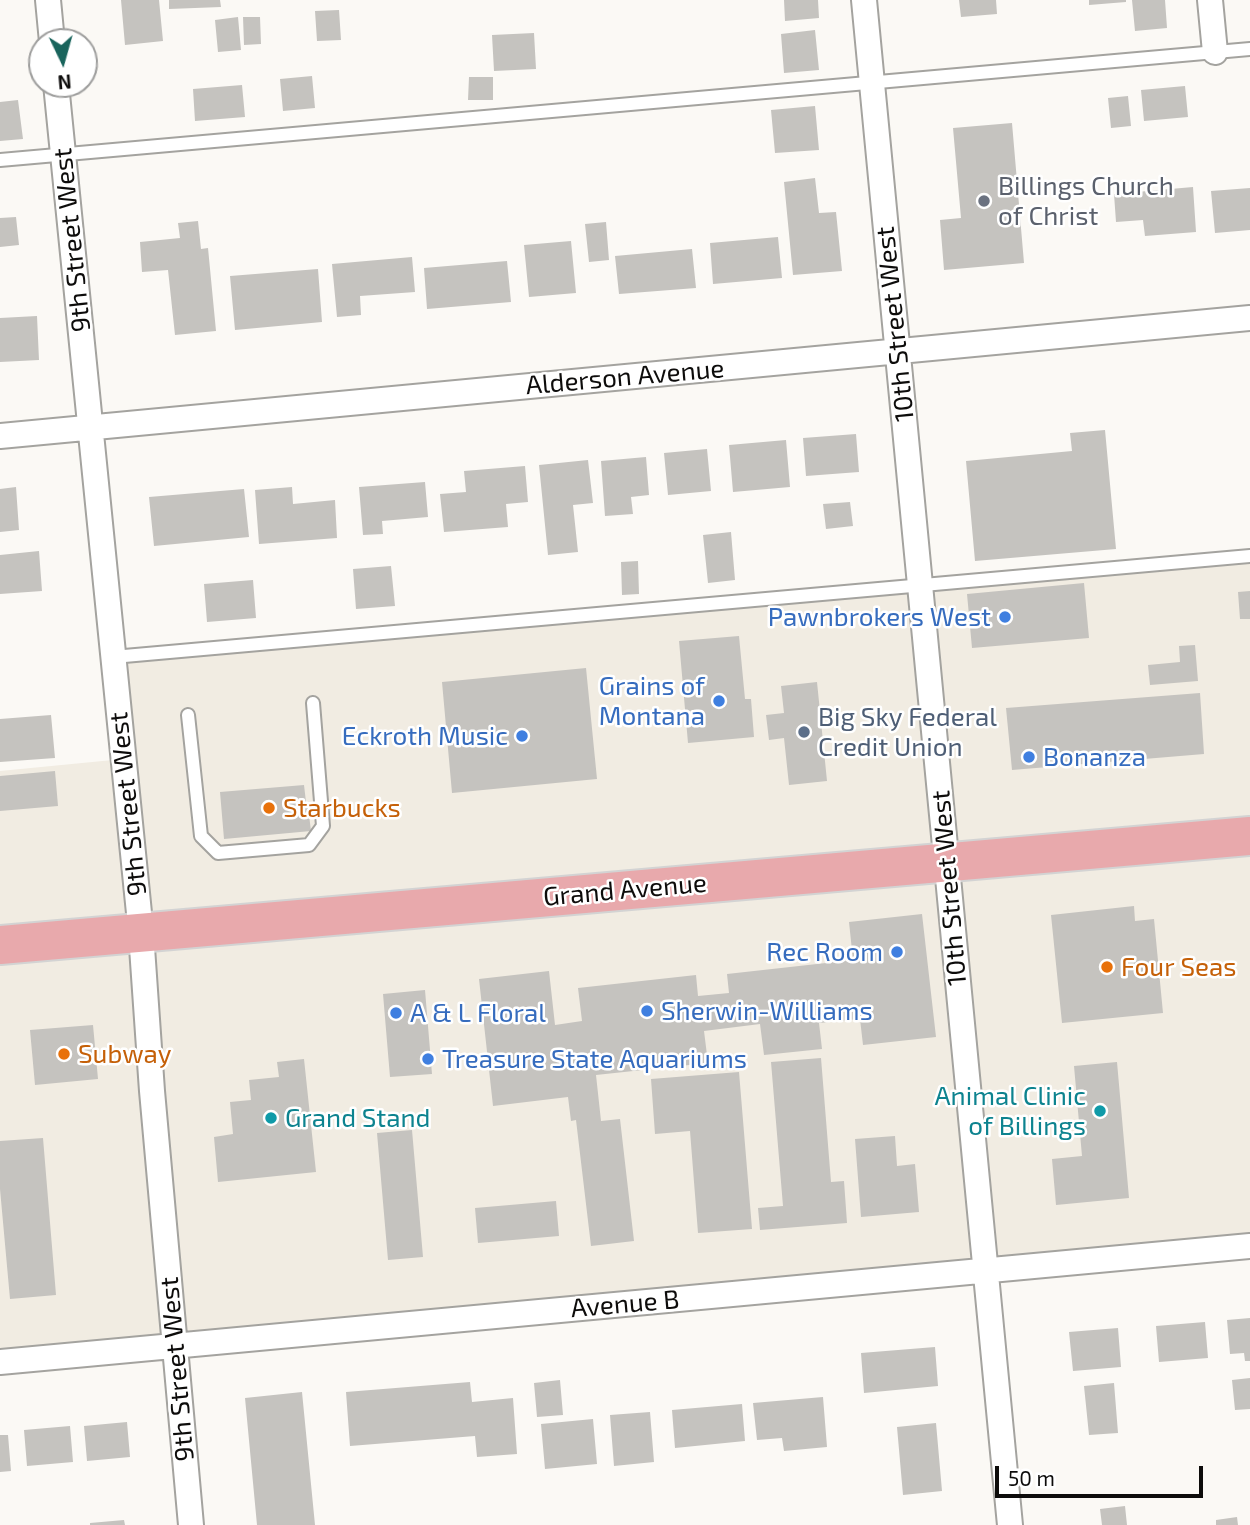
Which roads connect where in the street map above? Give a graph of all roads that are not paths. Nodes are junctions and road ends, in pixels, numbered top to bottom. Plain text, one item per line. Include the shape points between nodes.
1 (48, 0) edge
2 (863, 0) edge
3 (1210, 0) edge
4 (51, 28) edge
5 (1250, 49) edge
6 (1215, 52) junction
7 (872, 83) junction
8 (58, 98) edge
9 (64, 155) junction
10 (0, 160) edge
11 (1250, 318) edge
12 (897, 351) junction
13 (91, 428) junction
14 (0, 436) edge
15 (1250, 556) edge
16 (920, 585) junction
17 (113, 657) junction
18 (313, 703) dead end
19 (188, 715) dead end
20 (1250, 836) edge
21 (947, 862) junction
22 (141, 933) junction
23 (0, 945) edge
24 (1250, 1246) edge
25 (986, 1271) junction
26 (175, 1347) junction
27 (0, 1362) edge
28 (191, 1525) edge
29 (1010, 1525) edge

1 - 4 street
2 - 7 street, 10th Street West
3 - 6 street
5 - 6 lane
6 - 7 lane
7 - 9 lane
7 - 12 street, 10th Street West
8 - 9 street, 9th Street West
9 - 10 lane
9 - 13 street, 9th Street West
11 - 12 street, Alderson Avenue
12 - 13 street, Alderson Avenue
12 - 16 street, 10th Street West
13 - 14 street, Alderson Avenue
13 - 17 street, 9th Street West
15 - 16 lane
16 - 17 lane
16 - 21 street, 10th Street West
17 - 22 street, 9th Street West
18 - 19 lane via 323,826 309,845 218,853 201,836
20 - 21 main road, Grand Avenue
21 - 22 main road, Grand Avenue
21 - 25 street, 10th Street West
22 - 23 main road, Grand Avenue
22 - 26 street, 9th Street West
24 - 25 street, Avenue B
25 - 26 street, Avenue B
25 - 29 street, 10th Street West
26 - 27 street, Avenue B
26 - 28 street, 9th Street West

